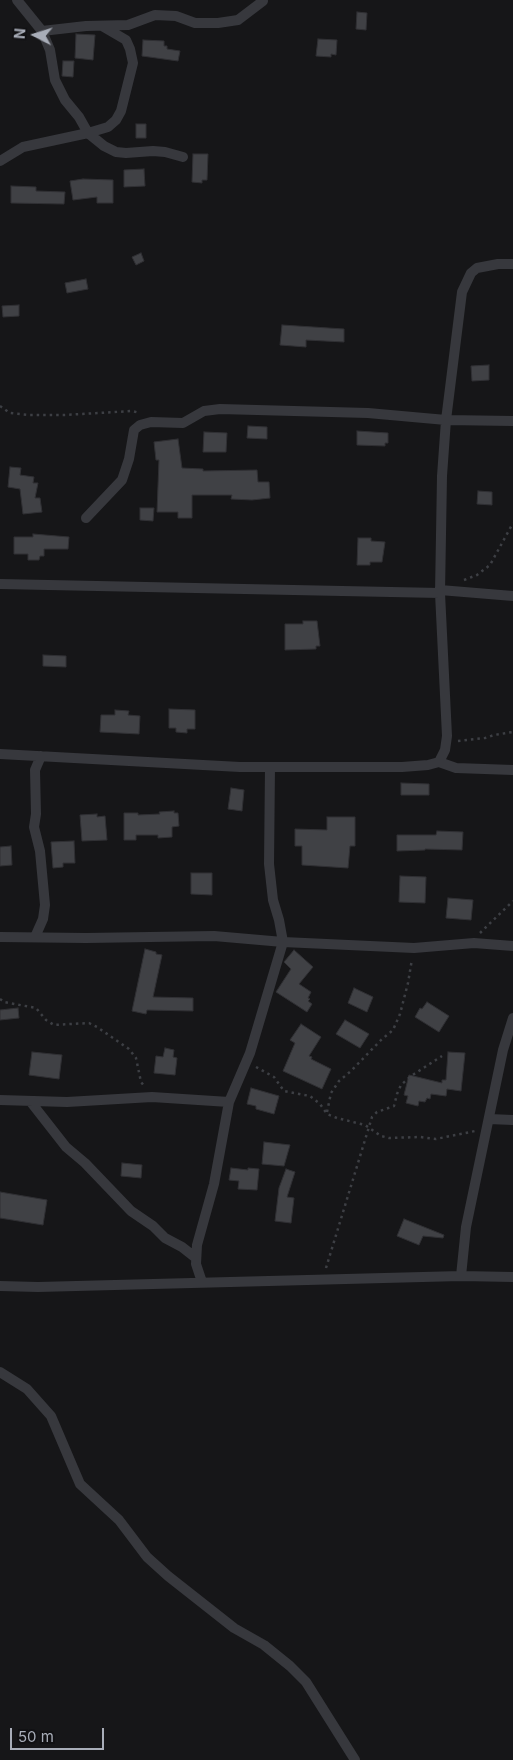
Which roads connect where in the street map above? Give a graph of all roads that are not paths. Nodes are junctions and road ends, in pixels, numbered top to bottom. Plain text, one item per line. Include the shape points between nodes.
1 (17, 0) edge
2 (263, 1) edge
3 (102, 26) junction
4 (42, 31) junction
5 (88, 133) junction
6 (183, 156) dead end
7 (0, 161) edge
8 (513, 264) edge
9 (446, 420) junction
10 (513, 421) edge
11 (86, 518) dead end
12 (0, 584) edge
13 (440, 591) junction
14 (513, 596) edge
15 (0, 754) edge
16 (41, 756) junction
17 (439, 762) junction
18 (270, 767) junction
19 (513, 770) edge
20 (0, 937) edge
21 (35, 937) junction
22 (283, 942) junction
23 (513, 946) edge
24 (513, 1018) edge
25 (0, 1100) edge
26 (30, 1101) junction
27 (229, 1102) junction
28 (513, 1120) edge
29 (488, 1124) junction
30 (196, 1258) junction
31 (461, 1276) junction
32 (513, 1276) edge
33 (202, 1282) junction
34 (0, 1286) edge
35 (0, 1372) edge
36 (355, 1760) edge

1 - 4 street
2 - 3 street via 238,20 195,23 176,16 155,14 128,25
3 - 4 street
3 - 5 street via 126,40 133,63 116,120 108,127
4 - 5 street via 64,100
5 - 6 street via 116,152 153,151
5 - 7 street via 22,148
8 - 9 street via 477,268 462,292
9 - 10 street
9 - 11 street via 368,413 220,409 204,411 183,423 150,422 134,430 122,480
9 - 13 street
12 - 13 street
13 - 14 street
13 - 17 street via 446,742
15 - 16 street
16 - 18 street
16 - 21 street via 35,770 34,827 40,851 45,905
17 - 18 street via 402,767
17 - 19 street via 456,768
18 - 22 street via 269,864
20 - 21 street
21 - 22 street via 214,936
22 - 23 street via 414,948 474,943
22 - 27 street via 246,1061
24 - 29 street
25 - 26 street
26 - 27 street via 152,1097
26 - 30 street via 66,1147 85,1162 131,1211
27 - 30 street
28 - 29 street
29 - 31 street via 466,1227
30 - 33 street
31 - 32 street
31 - 33 street
33 - 34 street
35 - 36 street via 27,1389 51,1416 80,1484 119,1520 147,1557 168,1576 234,1628 264,1645 306,1682

